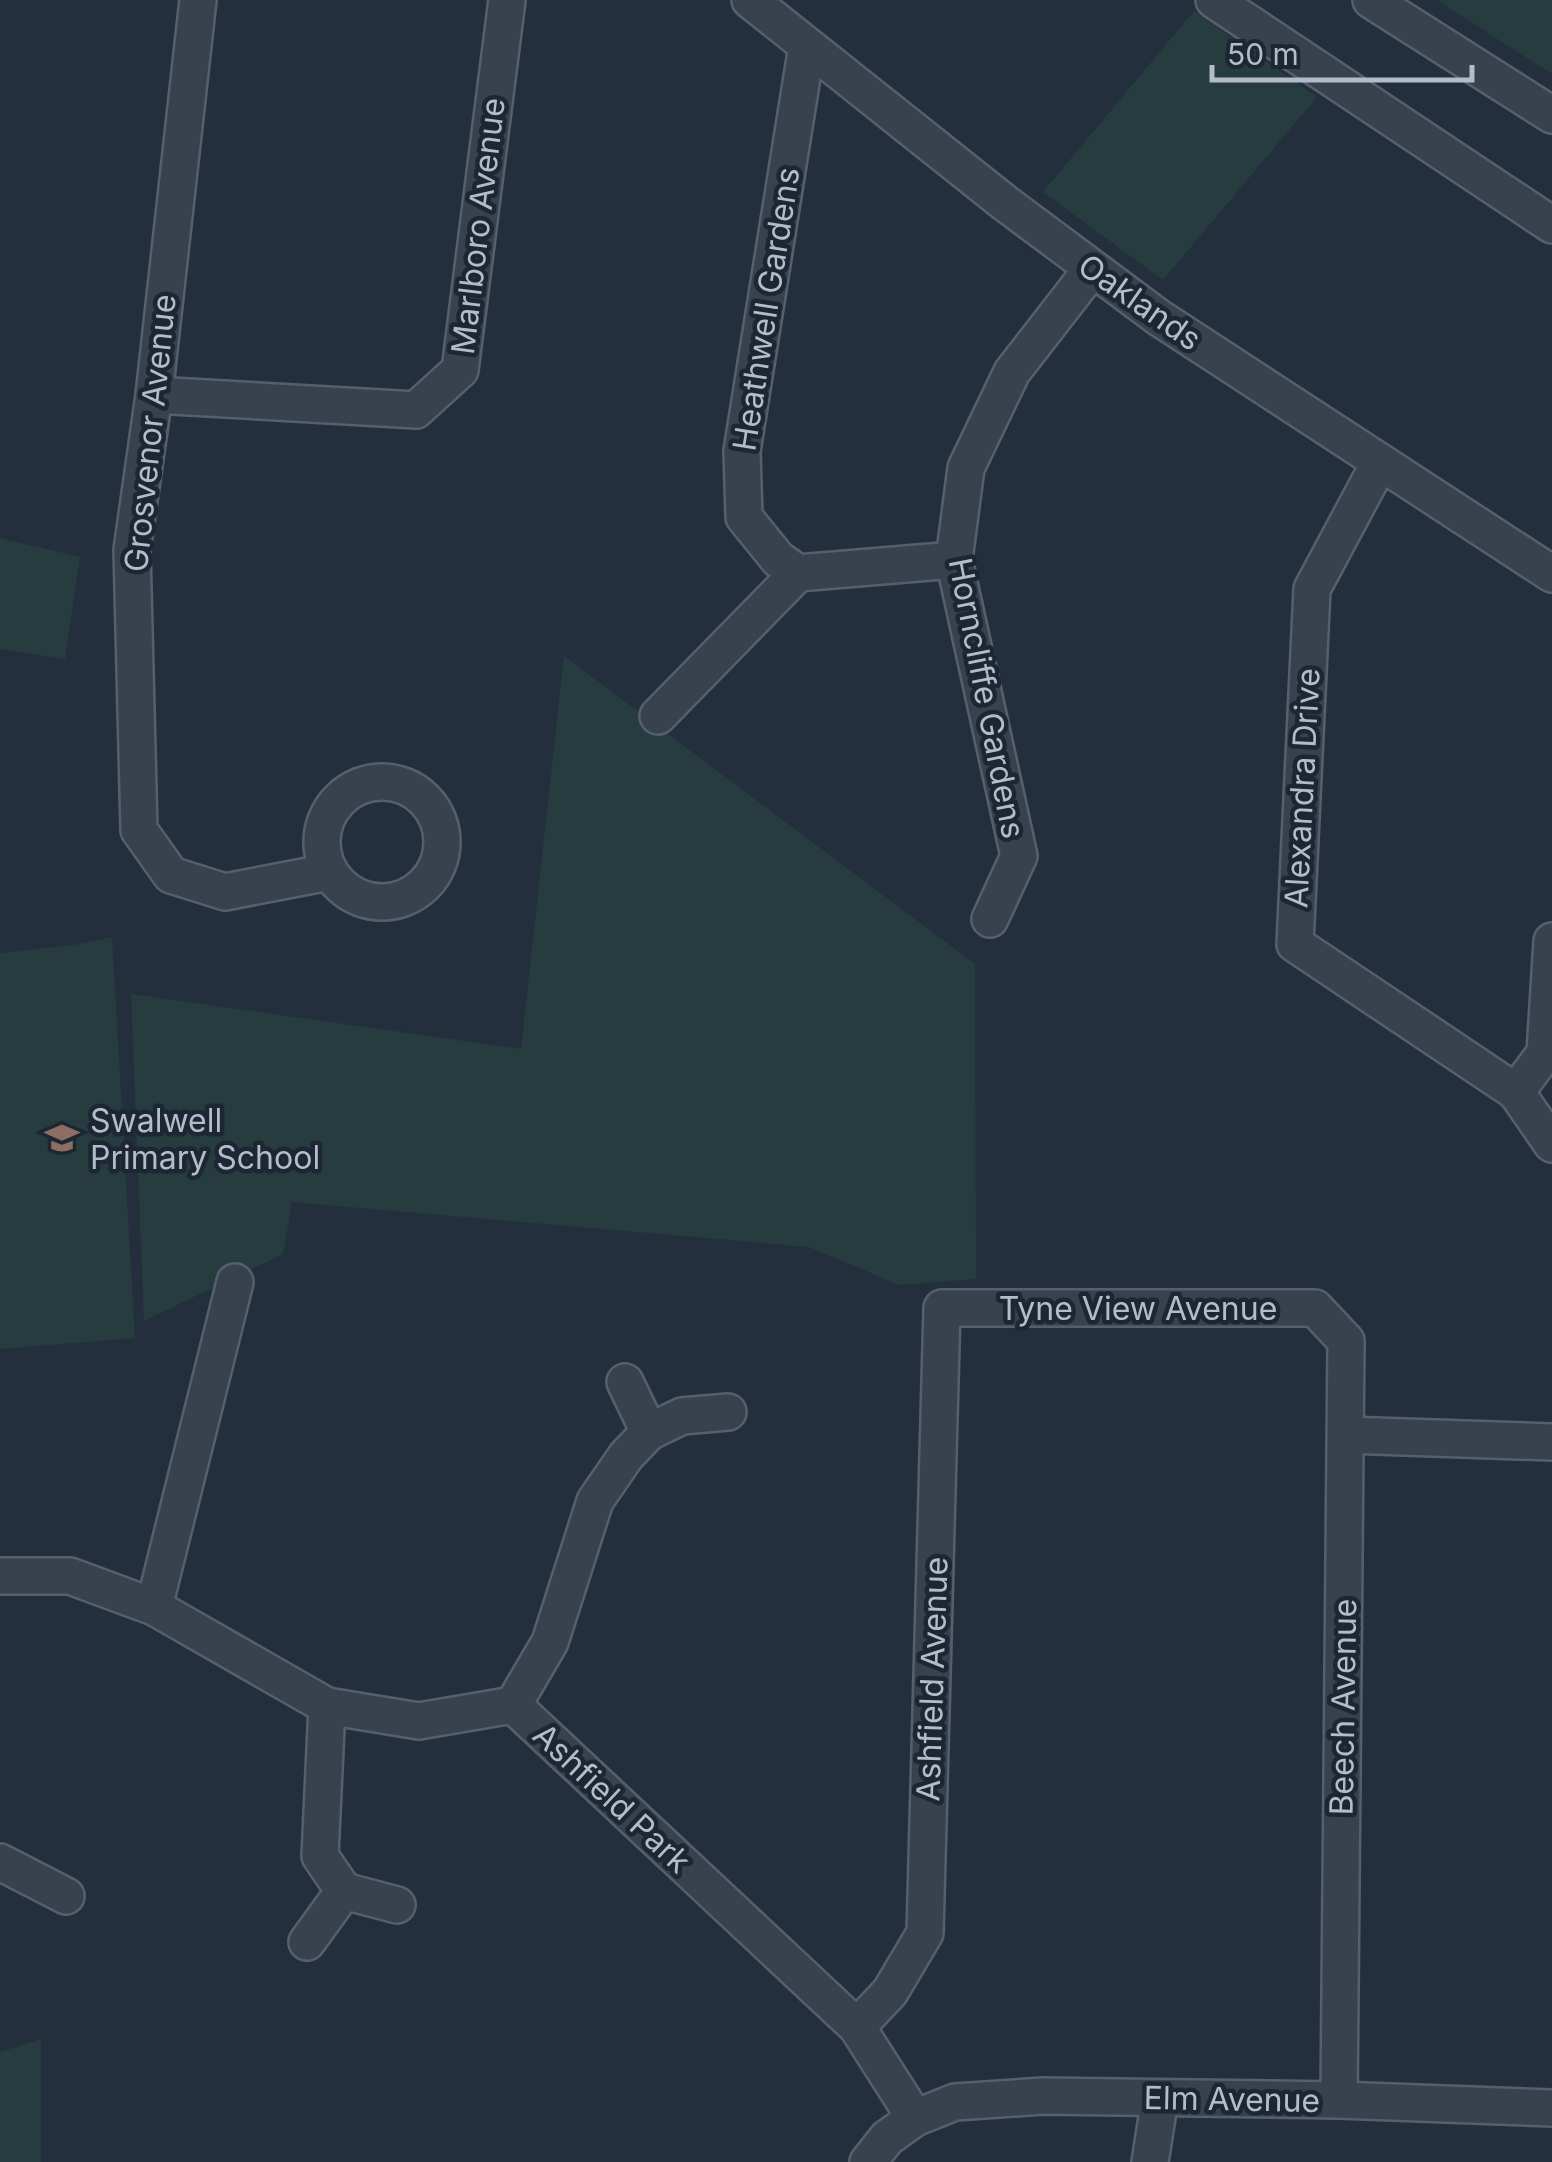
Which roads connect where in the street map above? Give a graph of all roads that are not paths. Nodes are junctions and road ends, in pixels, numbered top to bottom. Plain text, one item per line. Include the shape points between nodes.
1 (198, 0) edge
2 (506, 0) edge
3 (750, 0) edge
4 (1214, 0) edge
5 (1372, 0) edge
6 (808, 46) junction
7 (1552, 115) edge
8 (1552, 226) edge
9 (1092, 269) junction
10 (154, 395) junction
11 (1380, 462) junction
12 (954, 560) junction
13 (798, 574) junction
14 (1552, 574) edge
15 (658, 716) dead end
16 (330, 872) dead end
17 (990, 918) dead end
18 (1552, 941) edge
19 (1516, 1092) junction
20 (1552, 1144) edge
21 (235, 1282) dead end
22 (942, 1308) joint
23 (1328, 1322) joint
24 (625, 1382) dead end
25 (728, 1412) dead end
26 (649, 1432) junction
27 (1346, 1436) junction
28 (1552, 1442) edge
29 (0, 1576) edge
30 (154, 1607) junction
31 (513, 1705) junction
32 (327, 1706) junction
33 (0, 1862) edge
34 (344, 1891) junction
35 (66, 1896) dead end
36 (397, 1905) dead end
37 (307, 1942) dead end
38 (857, 2027) junction
39 (1160, 2098) junction
40 (1338, 2100) junction
41 (1552, 2108) edge
42 (915, 2118) junction
43 (868, 2162) edge
44 (1150, 2162) edge

1 - 10 street, Grosvenor Avenue
2 - 10 street, Marlboro Avenue via 460,370 416,410
3 - 6 street, Oaklands
4 - 8 street
5 - 7 street
6 - 9 street, Oaklands
6 - 13 street, Heathwell Gardens via 742,451 744,517
9 - 11 street, Oaklands
9 - 12 street, Horncliffe Gardens via 1012,372 966,468
10 - 16 street, Grosvenor Avenue via 132,550 139,830 171,875 224,892
11 - 14 street, Oaklands
11 - 19 street, Alexandra Drive via 1312,589 1295,944
12 - 13 street
12 - 17 street, Horncliffe Gardens via 1019,856
13 - 15 street
18 - 19 street via 1544,1053
19 - 20 street
21 - 30 street
22 - 23 street, Tyne View Avenue via 1315,1308
22 - 38 street, Ashfield Avenue via 925,1933 890,1992
23 - 27 street, Beech Avenue via 1346,1341
24 - 26 street
25 - 26 street via 682,1416
26 - 31 street via 595,1501 550,1642
27 - 28 street
27 - 40 street, Beech Avenue
29 - 30 street, Ashfield Park via 70,1576
30 - 32 street, Ashfield Park
31 - 32 street, Ashfield Park via 419,1721
31 - 38 street, Ashfield Park
32 - 34 street via 320,1856
33 - 35 street
34 - 36 street
34 - 37 street
38 - 42 street, Ashfield Park
39 - 40 street, Elm Avenue
39 - 42 street, Elm Avenue via 955,2102
39 - 44 street
40 - 41 street, Elm Avenue
42 - 43 street

